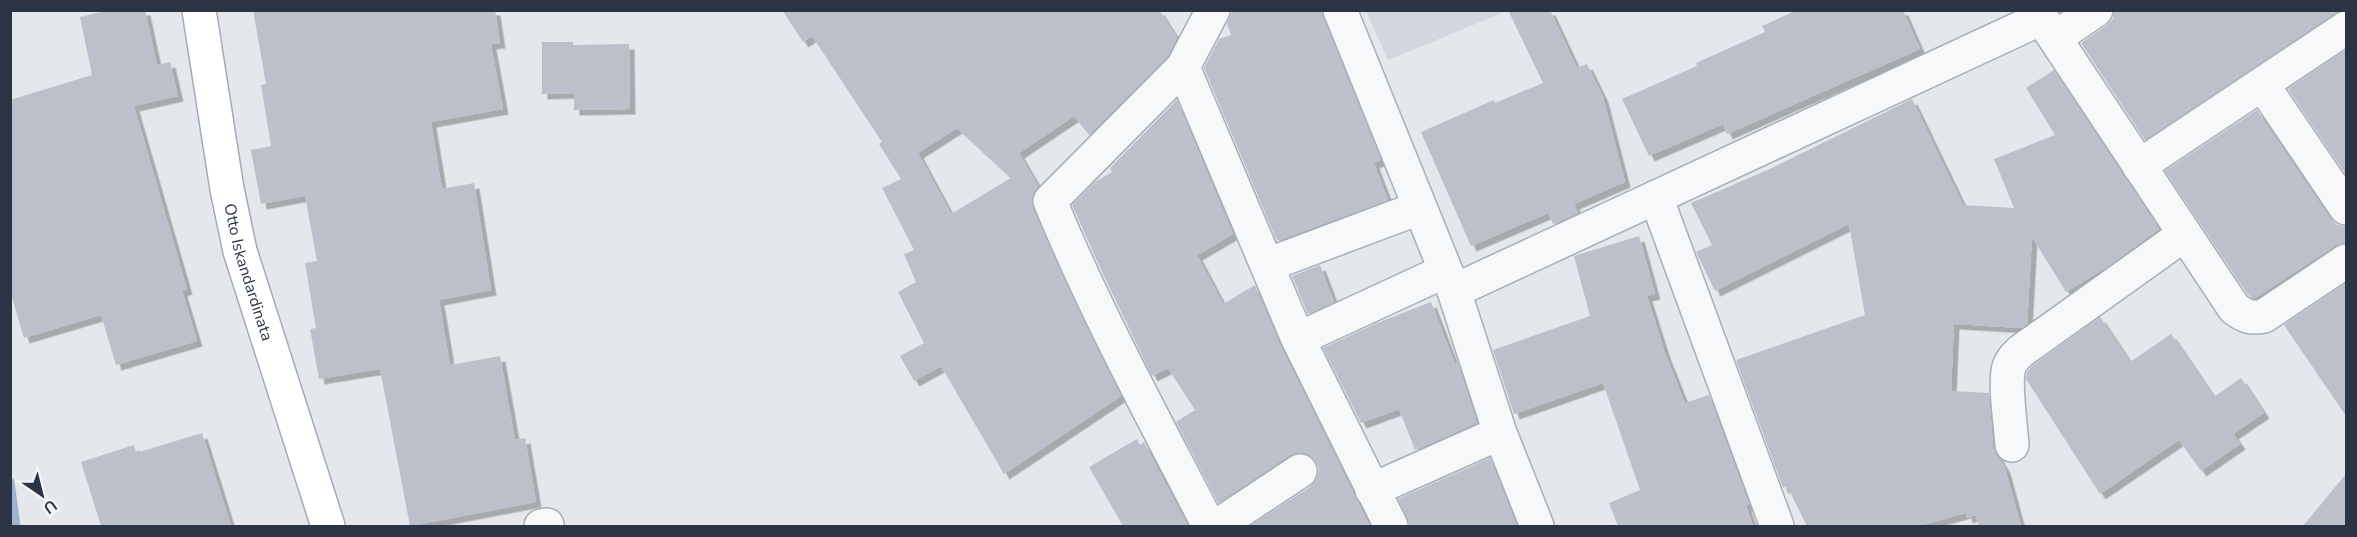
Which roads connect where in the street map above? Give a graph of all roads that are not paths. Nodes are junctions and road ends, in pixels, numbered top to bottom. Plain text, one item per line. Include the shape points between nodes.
1 (199, 10) edge
2 (1213, 10) edge
3 (1340, 10) edge
4 (2096, 10) edge
5 (2044, 22) edge
6 (2346, 28) edge
7 (1183, 67) junction
8 (2262, 84) junction
9 (2139, 166) junction
10 (1656, 197) junction
11 (1419, 208) junction
12 (2346, 208) edge
13 (2185, 234) junction
14 (2346, 261) edge
15 (1267, 265) junction
16 (1449, 281) junction
17 (1298, 339) junction
18 (1500, 433) junction
19 (2012, 445) dead end
20 (1300, 471) dead end
21 (1372, 490) junction
22 (328, 526) edge
23 (1209, 526) edge
24 (1217, 526) edge
25 (1391, 526) edge
26 (1537, 526) edge
27 (1776, 526) edge

1 - 22 main road, Otto Iskandardinata via 240,251
2 - 7 street
3 - 11 street
4 - 5 street
5 - 9 street
5 - 10 street
6 - 8 street
7 - 15 street
7 - 23 street via 1050,201 1110,331
8 - 9 street
8 - 12 street
9 - 13 street
10 - 16 street
10 - 27 street
11 - 15 street
11 - 16 street
13 - 14 street via 2234,308 2252,318 2264,316
13 - 19 street via 2012,360 2008,369
15 - 17 street
16 - 17 street
16 - 18 street
17 - 21 street
18 - 21 street
18 - 26 street
20 - 24 street
21 - 25 street

